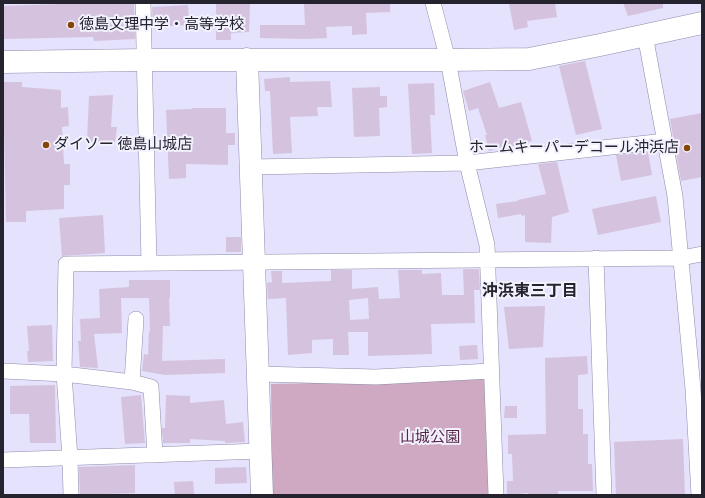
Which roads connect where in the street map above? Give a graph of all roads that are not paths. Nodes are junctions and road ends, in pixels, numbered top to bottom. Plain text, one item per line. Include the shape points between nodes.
1 (143, 3) edge
2 (434, 3) edge
3 (702, 22) edge
4 (645, 35) junction
5 (248, 59) junction
6 (144, 60) junction
7 (448, 60) junction
8 (3, 62) edge
9 (665, 141) junction
10 (467, 163) junction
11 (251, 167) junction
12 (702, 254) edge
13 (596, 258) junction
14 (681, 258) junction
15 (488, 259) junction
16 (255, 262) junction
17 (149, 263) junction
18 (136, 319) dead end
19 (3, 371) edge
20 (491, 371) junction
21 (64, 374) junction
22 (258, 374) junction
23 (132, 382) junction
24 (261, 451) junction
25 (155, 454) junction
26 (70, 458) junction
27 (3, 460) edge
28 (71, 495) edge
29 (262, 495) edge
30 (496, 495) edge
31 (604, 495) edge
32 (699, 495) edge

1 - 6 street
2 - 7 street
3 - 4 street
4 - 7 street via 529,59
4 - 9 street
5 - 6 street
5 - 7 street
5 - 11 street
6 - 8 street
6 - 17 street
7 - 10 street
9 - 10 street
9 - 14 street via 675,196
10 - 11 street
10 - 15 street via 487,245
11 - 16 street
12 - 14 street
13 - 14 street
13 - 15 street
13 - 31 street
14 - 32 street via 693,388
15 - 16 street
15 - 20 street
16 - 17 street
16 - 22 street
17 - 21 street via 66,264
18 - 23 street
19 - 21 street
20 - 22 street via 376,377
20 - 30 street
21 - 23 street
21 - 26 street
22 - 24 street
23 - 25 street via 151,387
24 - 25 street
24 - 29 street
25 - 26 street
26 - 27 street
26 - 28 street

